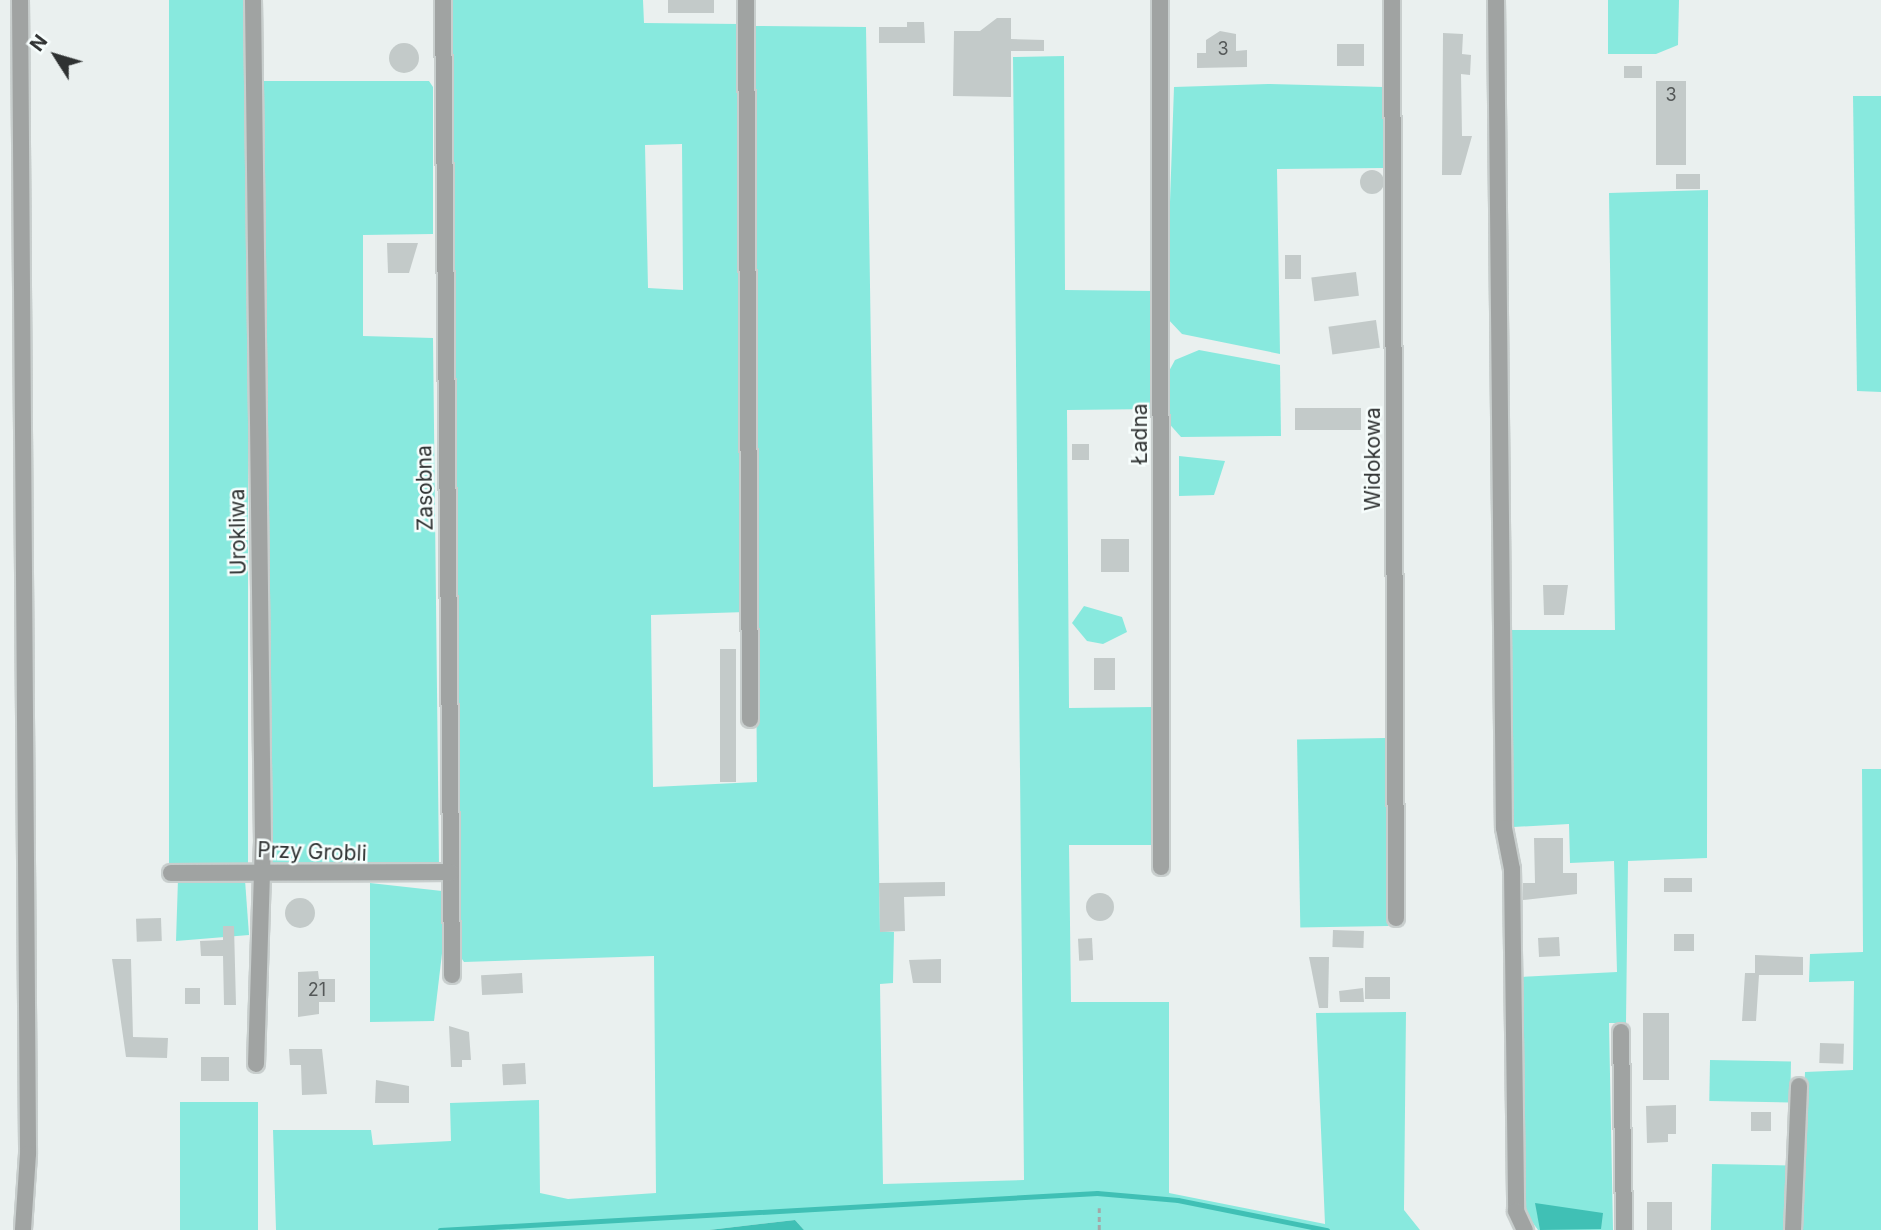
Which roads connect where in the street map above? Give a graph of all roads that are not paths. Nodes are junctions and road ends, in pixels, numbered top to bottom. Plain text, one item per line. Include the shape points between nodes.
1 (20, 0) edge
2 (253, 0) edge
3 (443, 0) edge
4 (746, 0) edge
5 (1160, 0) edge
6 (1392, 0) edge
7 (1496, 0) edge
8 (750, 719) dead end
9 (1161, 867) dead end
10 (258, 871) junction
11 (452, 872) junction
12 (171, 873) dead end
13 (1396, 918) dead end
14 (452, 975) dead end
15 (1621, 1032) dead end
16 (256, 1064) dead end
17 (1799, 1086) dead end
18 (23, 1230) edge
19 (1525, 1230) edge
20 (1624, 1230) edge
21 (1793, 1230) edge

1 - 18 street via 28,1154
2 - 10 street, Urokliwa
3 - 11 street, Zasobna
4 - 8 street
5 - 9 street, Ładna
6 - 13 street, Widokowa
7 - 19 street via 1504,828 1512,869 1516,1211
10 - 11 street, Przy Grobli
10 - 12 street, Przy Grobli
10 - 16 street, Urokliwa
11 - 14 street, Zasobna
15 - 20 street
17 - 21 street

